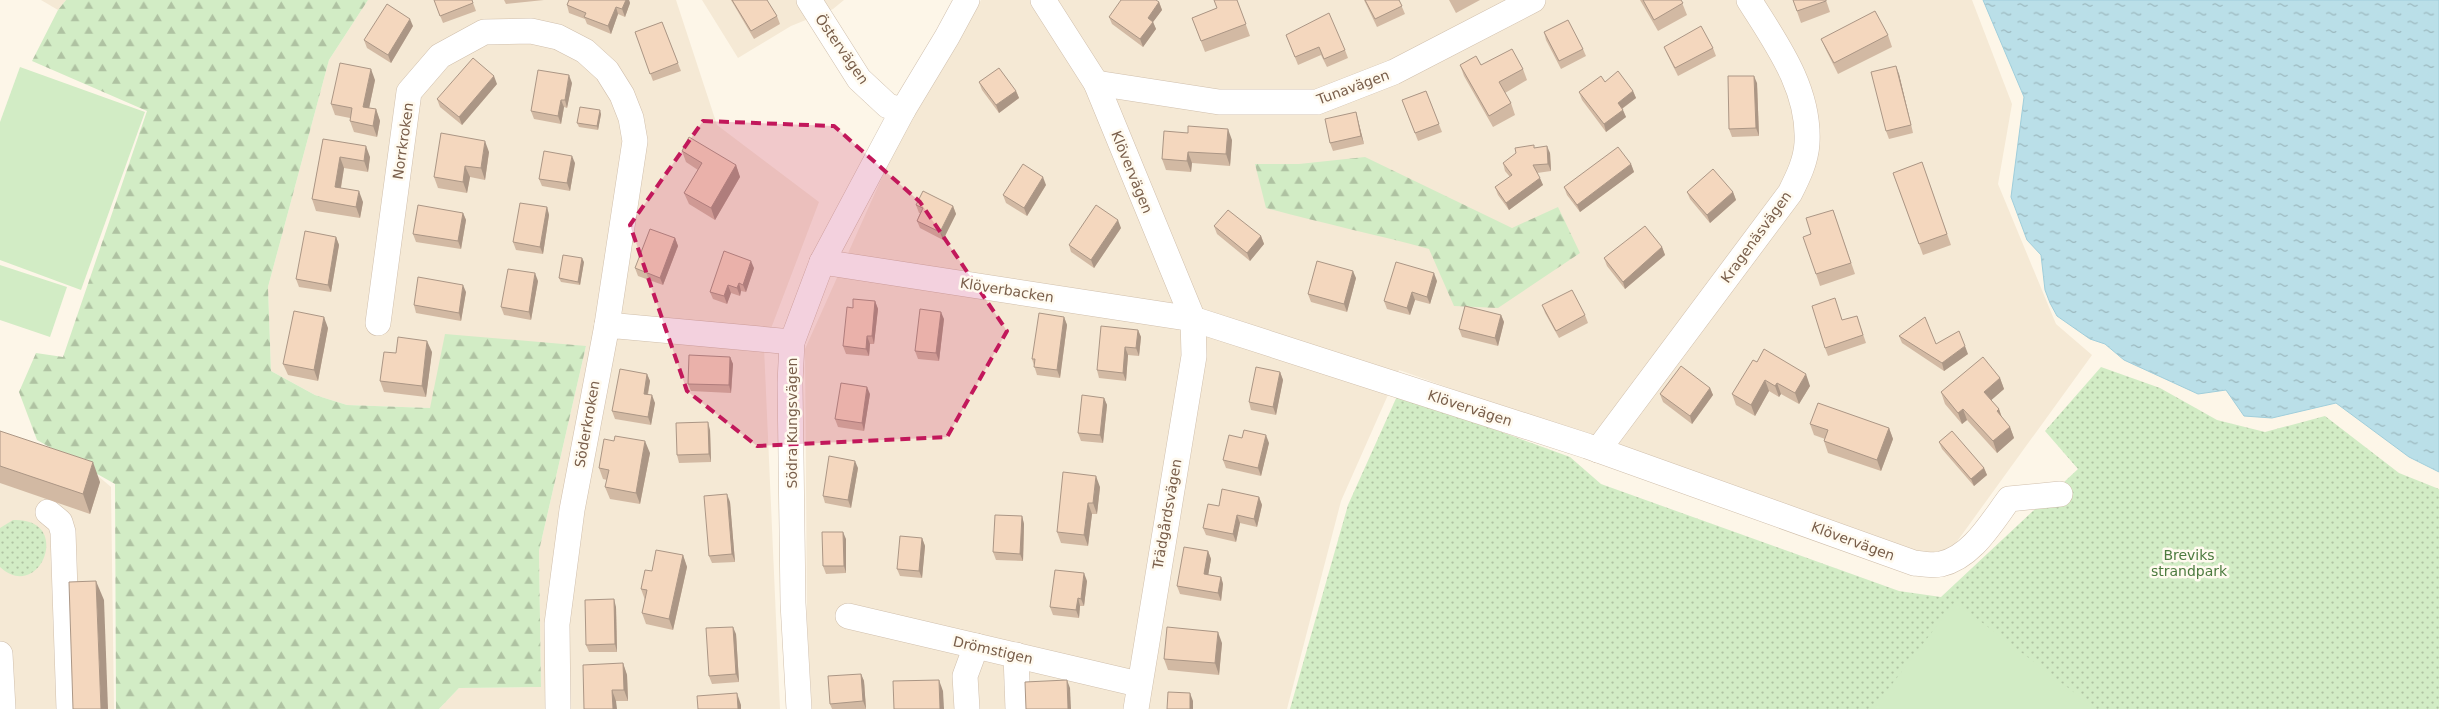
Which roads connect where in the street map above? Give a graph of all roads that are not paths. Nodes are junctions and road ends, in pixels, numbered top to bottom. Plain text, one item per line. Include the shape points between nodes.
1 (809, 0) edge
2 (967, 0) edge
3 (1043, 0) edge
4 (1533, 0) edge
5 (1749, 0) edge
6 (1096, 83) junction
7 (903, 110) junction
8 (822, 262) junction
9 (1193, 319) junction
10 (378, 323) dead end
11 (606, 325) junction
12 (792, 342) junction
13 (1598, 450) junction
14 (2060, 494) dead end
15 (48, 512) dead end
16 (848, 616) dead end
17 (976, 646) junction
18 (0, 654) edge
19 (1016, 655) junction
20 (1138, 684) junction
21 (4, 709) edge
22 (69, 709) edge
23 (558, 709) edge
24 (799, 709) edge
25 (967, 709) edge
26 (1018, 709) edge
27 (1136, 709) edge

1 - 7 street, Östervägen via 859,79 888,106
2 - 7 street, Södra Kungsvägen
3 - 6 street, Klövervägen
4 - 6 street, Tunavägen via 1394,72 1316,102 1219,102
5 - 13 street, Kragenäsvägen via 1789,64 1800,91 1808,142 1800,173 1790,193
6 - 9 street, Klövervägen
7 - 8 street, Södra Kungsvägen
8 - 9 street, Klöverbacken
8 - 12 street, Södra Kungsvägen
9 - 13 street, Klövervägen
9 - 20 street, Trädgårdsvägen via 1194,356
10 - 11 street, Norrkroken via 410,92 440,56 484,32 530,31 558,37 585,51 607,71 631,118 635,141
11 - 12 street
11 - 23 street, Söderkroken via 572,510 557,624
12 - 24 street, Södra Kungsvägen via 793,594
13 - 14 street, Klövervägen via 1914,564 1939,565 1955,559 1971,548 2010,499
15 - 22 street via 60,522 63,532
16 - 17 street, Drömstigen
17 - 19 street, Drömstigen
17 - 25 street via 966,676
18 - 21 street
19 - 20 street, Drömstigen
19 - 26 street
20 - 27 street, Trädgårdsvägen

